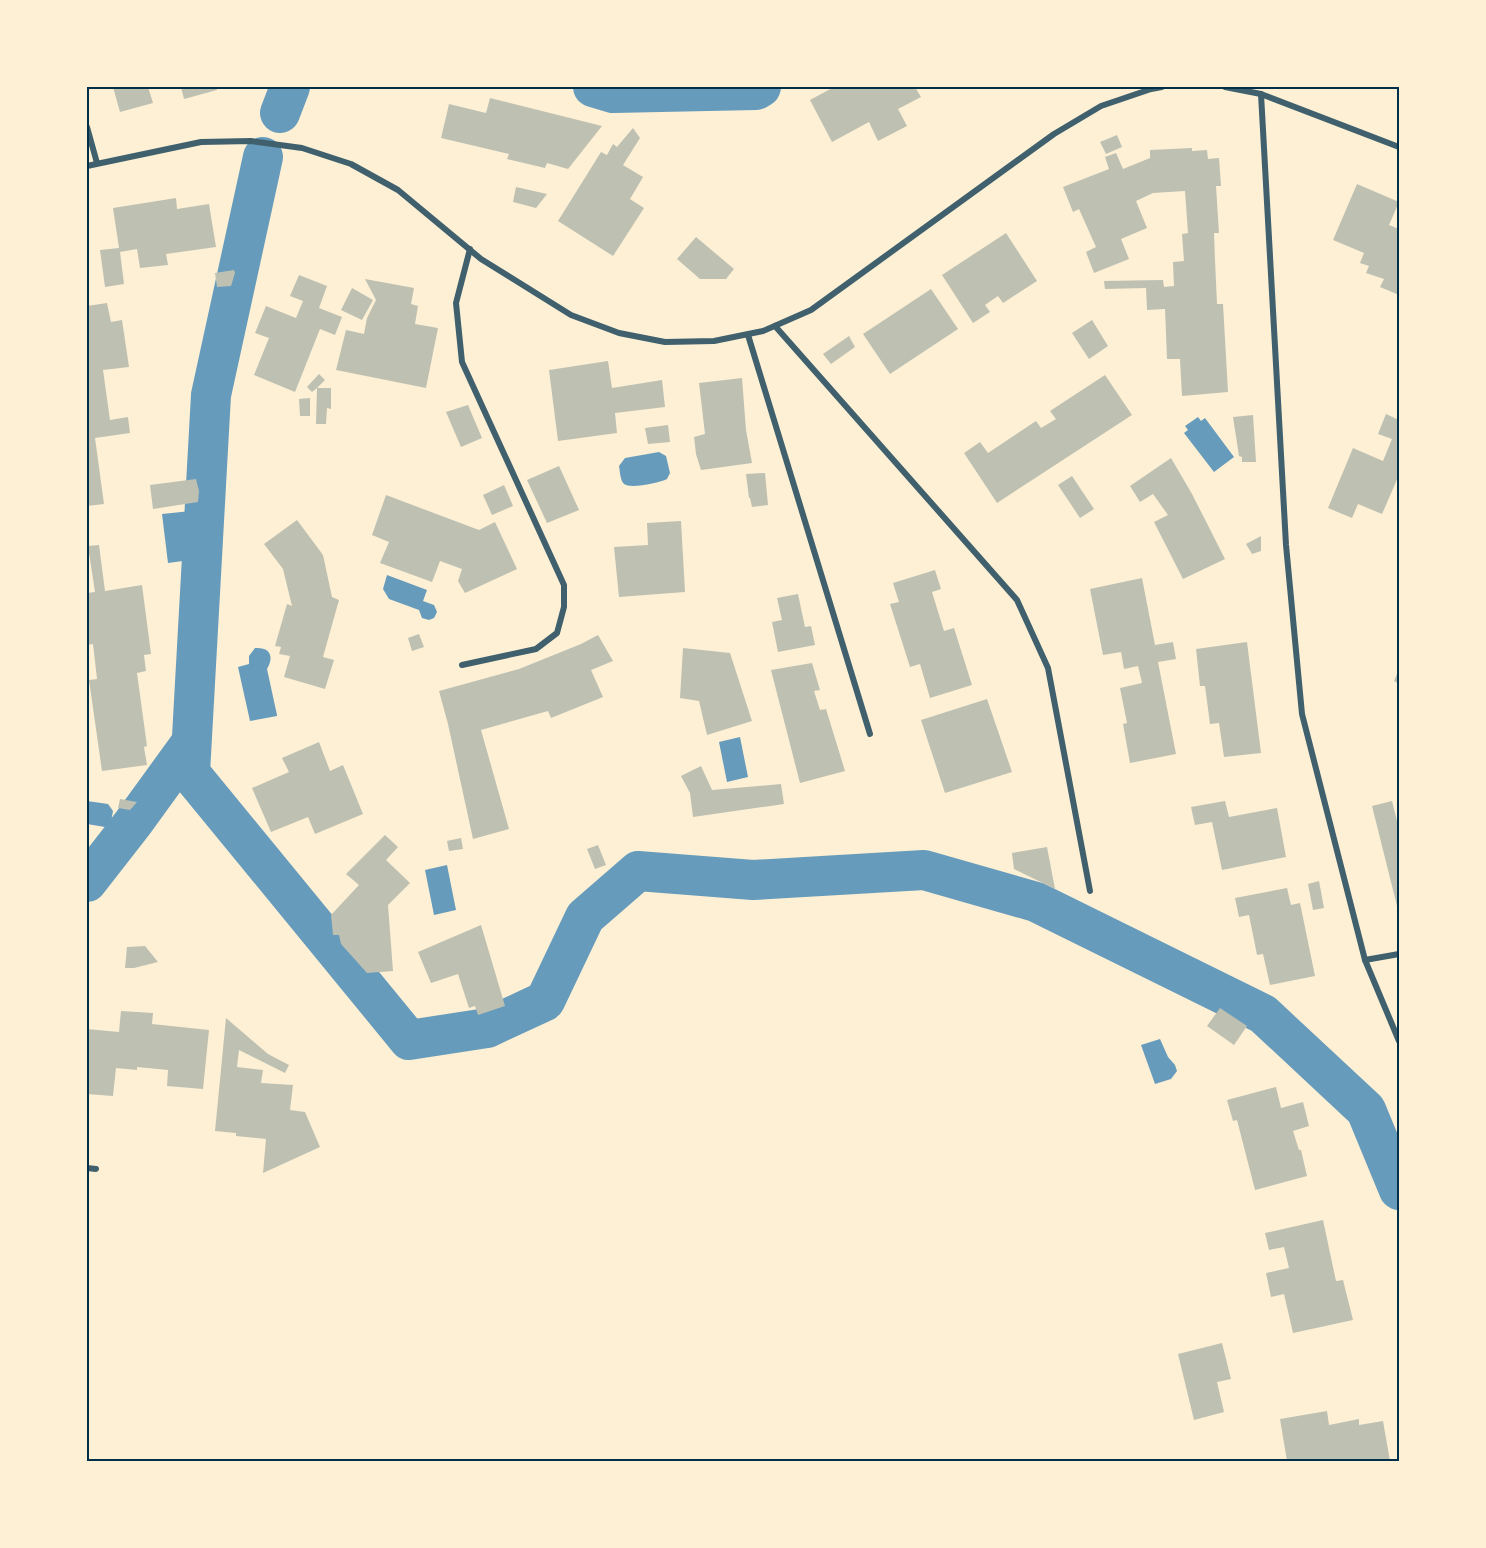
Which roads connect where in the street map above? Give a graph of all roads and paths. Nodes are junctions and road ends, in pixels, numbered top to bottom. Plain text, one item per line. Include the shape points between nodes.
1 (1162, 87) edge
2 (1225, 87) edge
3 (1261, 94) junction
4 (87, 127) edge
5 (1399, 147) edge
6 (97, 164) junction
7 (87, 166) edge
8 (470, 249) junction
9 (775, 326) junction
10 (748, 334) junction
11 (462, 665) dead end
12 (870, 734) dead end
13 (1090, 891) dead end
14 (1399, 954) edge
15 (1365, 960) junction
16 (1399, 1041) edge
17 (87, 1168) edge
18 (96, 1169) dead end

1 - 9 street via 1101,106 1054,134 811,310
2 - 3 street
3 - 5 street
3 - 15 street via 1286,545 1302,714
4 - 6 street
6 - 7 street
6 - 8 street via 201,142 251,141 302,148 351,164 398,190
8 - 10 street via 571,315 619,333 665,342
8 - 11 street via 456,303 462,362 564,585 564,607 556,633 536,650
9 - 10 street
9 - 13 street via 1017,600 1048,668
10 - 12 street
14 - 15 street
15 - 16 street
17 - 18 street

